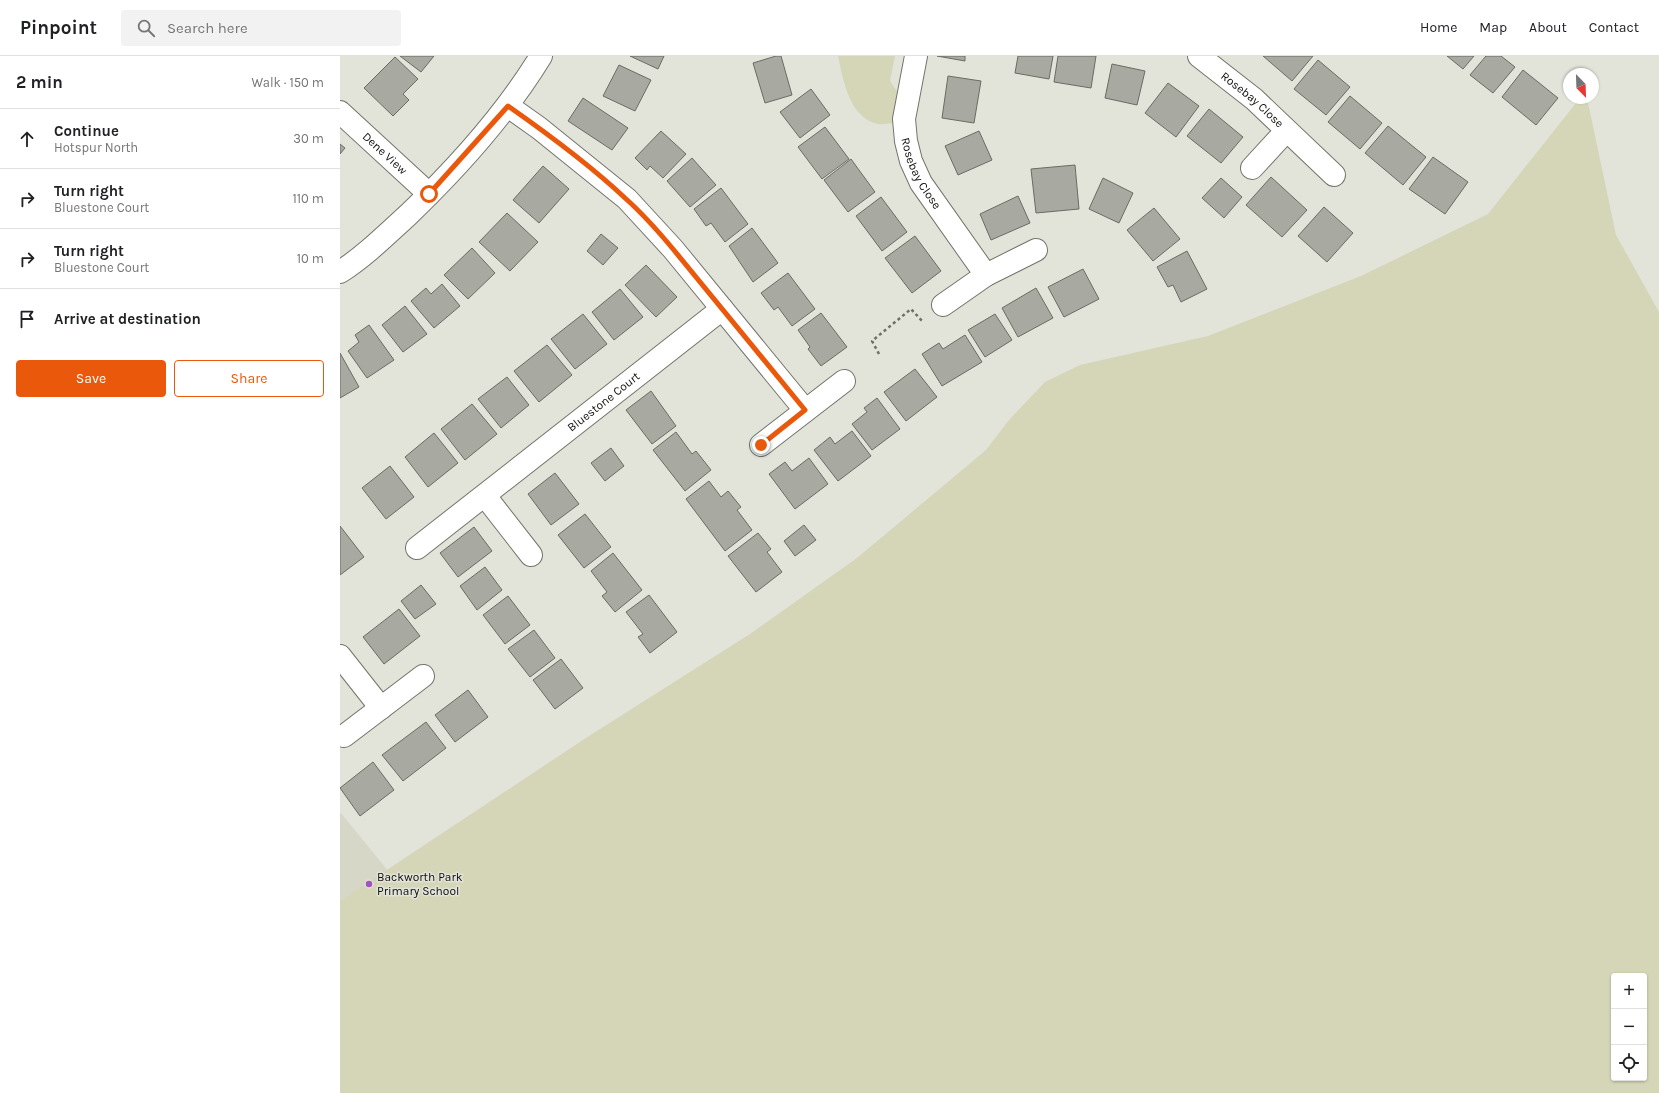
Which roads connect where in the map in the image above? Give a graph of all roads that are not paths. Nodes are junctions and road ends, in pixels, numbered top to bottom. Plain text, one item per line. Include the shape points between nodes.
1 (541, 56) edge
2 (916, 56) edge
3 (1199, 56) edge
4 (508, 106) junction
5 (340, 112) edge
6 (1286, 131) junction
7 (1252, 168) dead end
8 (1334, 176) dead end
9 (429, 194) junction
10 (1036, 250) dead end
11 (340, 272) edge
12 (986, 275) junction
13 (943, 305) dead end
14 (722, 309) junction
15 (844, 380) dead end
16 (805, 410) junction
17 (761, 445) dead end
18 (485, 496) junction
19 (417, 548) dead end
20 (531, 554) dead end
21 (340, 656) edge
22 (423, 676) dead end
23 (381, 708) junction
24 (344, 736) dead end

1 - 4 street
2 - 12 street, Rosebay Close via 904,119 911,161 921,183
3 - 6 street, Rosebay Close via 1254,99
4 - 9 street
4 - 14 street via 545,132 627,199 673,249
5 - 9 street, Dene View
6 - 7 street, Rosebay Close
6 - 8 street, Rosebay Close
9 - 11 street via 379,242
10 - 12 street
12 - 13 street
14 - 16 street
14 - 18 street, Bluestone Court
15 - 16 street
16 - 17 street
18 - 19 street, Bluestone Court
18 - 20 street
21 - 23 street
22 - 23 street
23 - 24 street

